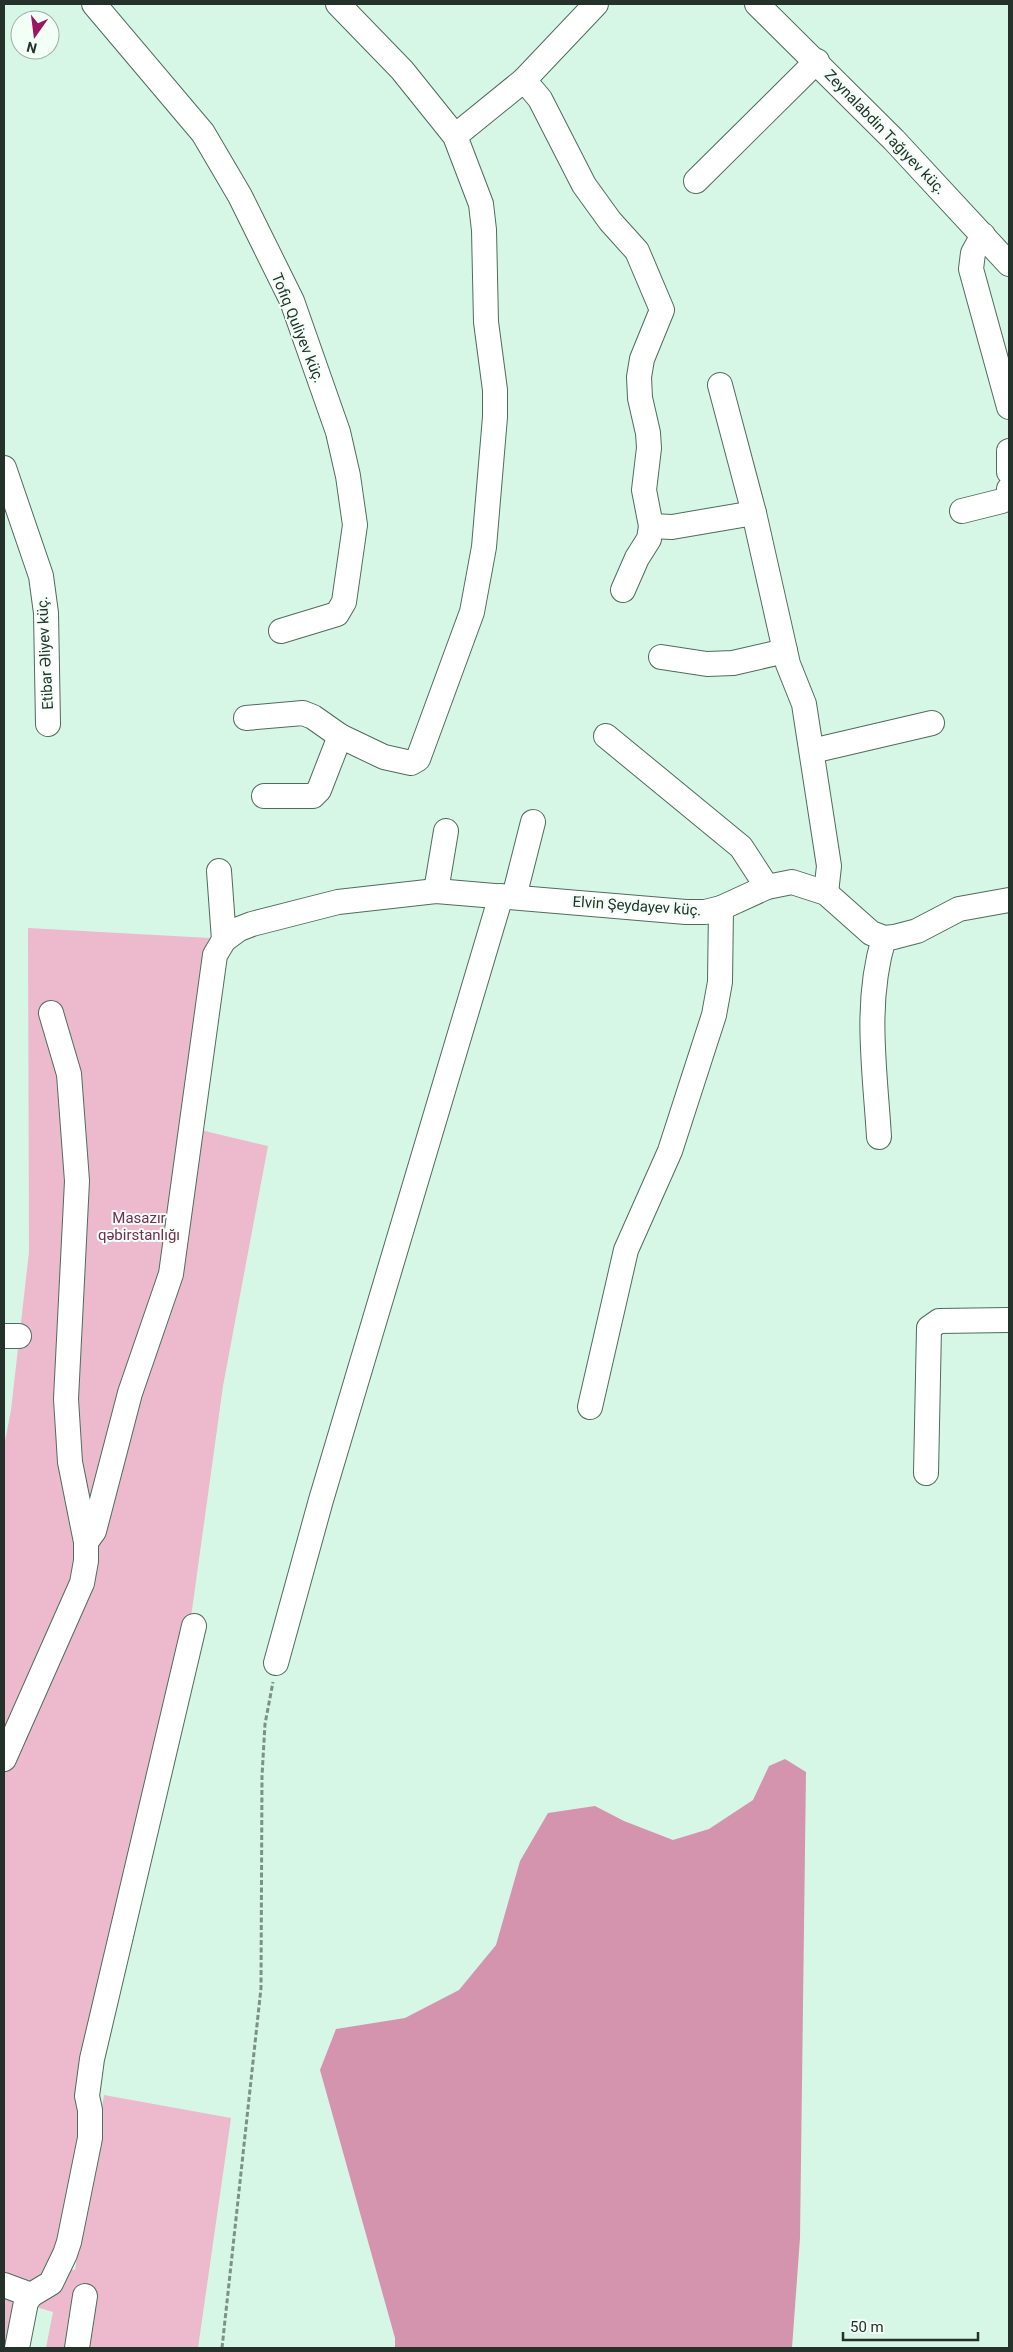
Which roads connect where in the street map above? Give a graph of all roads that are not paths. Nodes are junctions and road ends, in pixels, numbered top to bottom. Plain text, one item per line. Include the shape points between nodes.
1 (94, 4) edge
2 (338, 4) edge
3 (596, 4) edge
4 (758, 4) edge
5 (817, 60) junction
6 (524, 80) junction
7 (455, 136) junction
8 (696, 181) dead end
9 (983, 235) junction
10 (1009, 264) edge
11 (720, 385) dead end
12 (1009, 407) edge
13 (1009, 451) edge
14 (4, 468) edge
15 (1009, 472) edge
16 (1009, 489) edge
17 (962, 511) dead end
18 (754, 513) junction
19 (651, 526) junction
20 (623, 590) dead end
21 (281, 630) dead end
22 (785, 651) junction
23 (661, 657) dead end
24 (246, 718) dead end
25 (932, 723) dead end
26 (48, 724) dead end
27 (340, 736) junction
28 (606, 736) dead end
29 (812, 751) junction
30 (264, 796) dead end
31 (533, 822) dead end
32 (446, 831) dead end
33 (219, 871) dead end
34 (767, 886) junction
35 (436, 891) junction
36 (826, 893) junction
37 (507, 897) junction
38 (1009, 900) edge
39 (721, 908) junction
40 (231, 935) junction
41 (884, 938) junction
42 (51, 1013) dead end
43 (879, 1137) dead end
44 (1009, 1320) edge
45 (590, 1407) dead end
46 (926, 1473) dead end
47 (86, 1542) junction
48 (194, 1626) dead end
49 (276, 1663) road end
50 (4, 1759) edge
51 (4, 2285) edge
52 (31, 2295) junction
53 (85, 2296) dead end
54 (16, 2348) edge
55 (77, 2348) edge

1 - 21 street, Tofiq Quliyev küç. via 203,133 240,196 292,302 338,432 355,525 344,602 337,614
2 - 7 street via 402,70
3 - 6 street
4 - 5 street, Zeynalabdin Tağıyev küç.
5 - 8 street
5 - 9 street, Zeynalabdin Tağıyev küç.
6 - 7 street
6 - 19 street via 540,99 584,185 610,221 638,251 662,310 642,358 640,377 640,398 649,448 644,490
7 - 27 street via 481,204 486,322 495,390 479,582 472,612 418,759 411,763 384,757
9 - 10 street, Zeynalabdin Tağıyev küç.
9 - 12 street via 973,253 971,269
11 - 18 street
13 - 15 street
14 - 26 street, Etibar Əliyev küç. via 41,576 46,613
16 - 17 street via 1008,497 1002,501
18 - 19 street via 672,527
18 - 22 street
19 - 20 street via 649,539
22 - 23 street via 707,664
22 - 29 street via 804,704
24 - 27 street via 303,713
25 - 29 street
27 - 30 street via 319,790 313,796
28 - 34 street via 741,847
29 - 36 street via 829,866
31 - 37 street
32 - 35 street
33 - 40 street
34 - 36 street, Elvin Şeydayev küç. via 792,882
34 - 39 street, Elvin Şeydayev küç.
35 - 37 street, Elvin Şeydayev küç.
35 - 40 street, Elvin Şeydayev küç. via 338,902
36 - 41 street, Elvin Şeydayev küç. via 871,933
37 - 39 street, Elvin Şeydayev küç. via 686,912
37 - 49 street via 321,1500
38 - 41 street via 959,909 916,931
39 - 45 street via 720,982 714,1015 670,1151 626,1250
40 - 47 street via 215,955 211,974 171,1274 130,1393 94,1531
41 - 43 street via 876,964 871,1020
42 - 47 street via 69,1074 77,1181 66,1400 70,1462
44 - 46 street via 940,1321 929,1328
47 - 50 street via 82,1583
48 - 52 street via 90,2069 87,2096 90,2138 69,2242 51,2283
51 - 52 street
52 - 54 street via 26,2302
53 - 55 street

